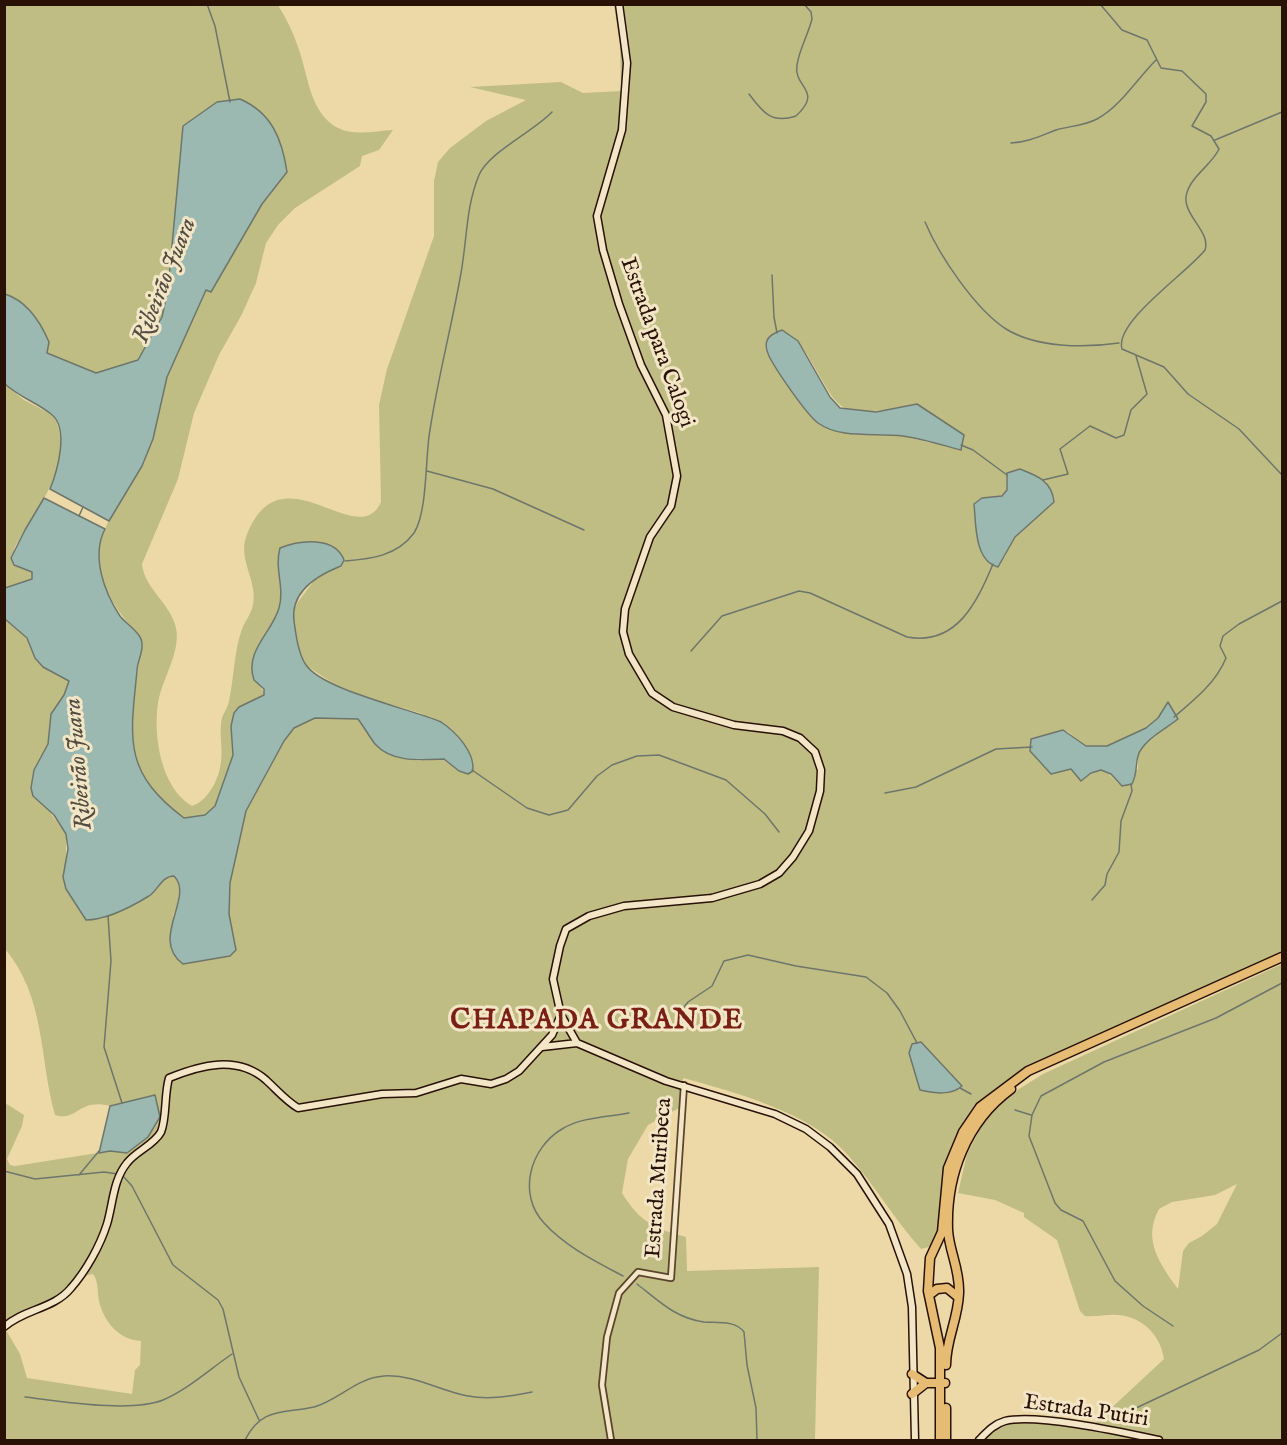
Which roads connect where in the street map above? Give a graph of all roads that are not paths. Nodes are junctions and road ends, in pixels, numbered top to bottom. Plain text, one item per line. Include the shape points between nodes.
1 (619, 4) edge
2 (1282, 959) edge
3 (561, 1015) junction
4 (577, 1043) junction
5 (542, 1047) junction
6 (684, 1085) junction
7 (928, 1295) junction
8 (958, 1297) junction
9 (4, 1328) edge
10 (912, 1374) junction
11 (926, 1383) junction
12 (943, 1383) junction
13 (912, 1394) junction
14 (611, 1440) edge
15 (915, 1440) edge
16 (939, 1440) edge
17 (946, 1440) edge
18 (980, 1440) edge
19 (1159, 1440) edge

1 - 3 street, Estrada para Calogi via 627,63 622,130 597,216 619,304 666,415 677,476 671,506 650,537 625,609 622,632 629,654 652,693 673,707 734,725 783,731 800,738 815,752 821,770 820,792 809,831 793,857 779,873 760,884 712,898 624,906 589,916 566,929 553,979
2 - 7 highway via 1028,1071 980,1107 954,1152 944,1190 942,1232 930,1258
2 - 8 highway via 1040,1071 996,1101 975,1126 953,1178 948,1232 958,1268
3 - 4 street, Estrada para Calogi
3 - 5 street
4 - 5 street
4 - 6 street
5 - 9 street via 519,1071 491,1084 461,1079 416,1093 382,1094 298,1108 247,1067 190,1069 169,1078 162,1130 126,1163 107,1225 72,1288 56,1302 27,1311
6 - 10 street via 775,1114 806,1129 856,1174 889,1224 905,1265 912,1307
6 - 14 street, Estrada Muribeca via 671,1278 638,1272 619,1293 607,1337 602,1385
7 - 8 highway via 947,1288
7 - 12 highway
8 - 12 highway via 957,1320 946,1348
10 - 11 highway
10 - 13 street
11 - 12 highway
11 - 13 highway
12 - 16 highway
12 - 17 highway
13 - 15 street
18 - 19 street, Estrada Putiri via 997,1424 1014,1420 1074,1424

